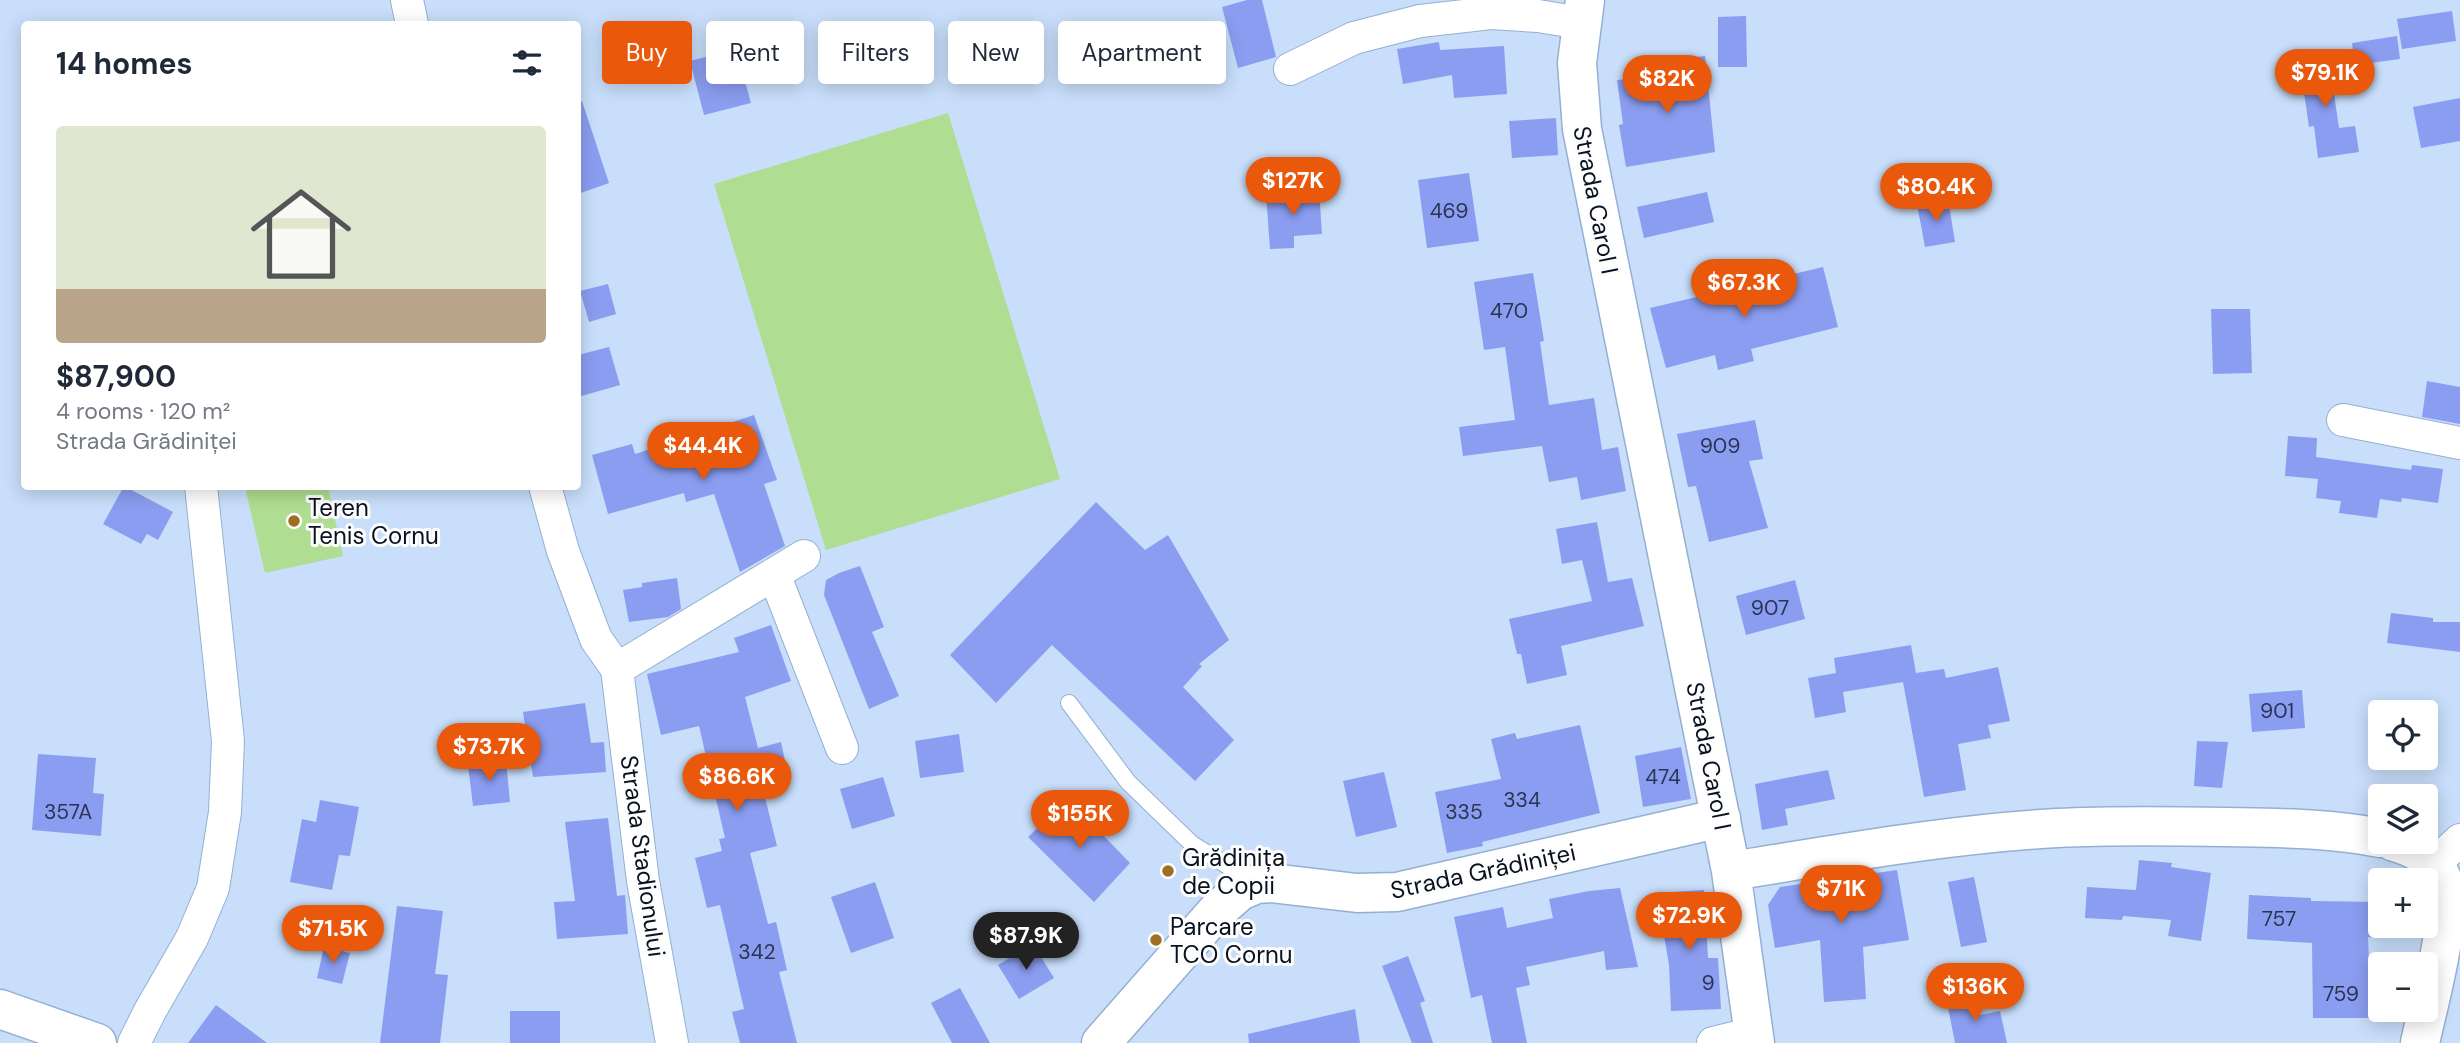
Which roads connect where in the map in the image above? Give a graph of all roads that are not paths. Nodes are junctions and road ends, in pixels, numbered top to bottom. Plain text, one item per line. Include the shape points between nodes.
1 (407, 0) edge
2 (1583, 11) edge
3 (411, 21) edge
4 (1290, 69) dead end
5 (2343, 420) dead end
6 (2460, 443) edge
7 (201, 490) edge
8 (546, 490) edge
9 (804, 556) dead end
10 (774, 574) junction
11 (617, 669) junction
12 (1069, 703) dead end
13 (842, 748) dead end
14 (1721, 818) junction
15 (2368, 837) edge
16 (2447, 852) edge
17 (1731, 871) junction
18 (1257, 884) junction
19 (0, 1009) edge
20 (1755, 1038) edge
21 (97, 1043) edge
22 (134, 1043) edge
23 (672, 1043) edge
24 (1101, 1043) edge
25 (1713, 1043) edge
26 (2420, 1043) edge

1 - 3 street
2 - 4 street via 1538,16 1491,13 1420,21 1354,38
2 - 14 main road, Strada Carol I via 1578,96 1590,177
5 - 6 street
7 - 22 street via 228,741 225,812 214,888
8 - 11 street, Strada Stadionului via 596,639
9 - 10 street
10 - 11 street
10 - 13 street
11 - 23 street, Strada Stadionului via 643,881
12 - 18 lane via 1128,782 1192,844
14 - 17 main road, Strada Carol I
14 - 18 main road, Strada Grădiniței via 1397,892
15 - 17 main road via 2160,825 2057,828 1900,845
16 - 26 main road via 2442,878 2444,920
17 - 20 main road, Strada Carol I
18 - 24 main road via 1240,891 1217,911
19 - 21 main road
20 - 25 street

